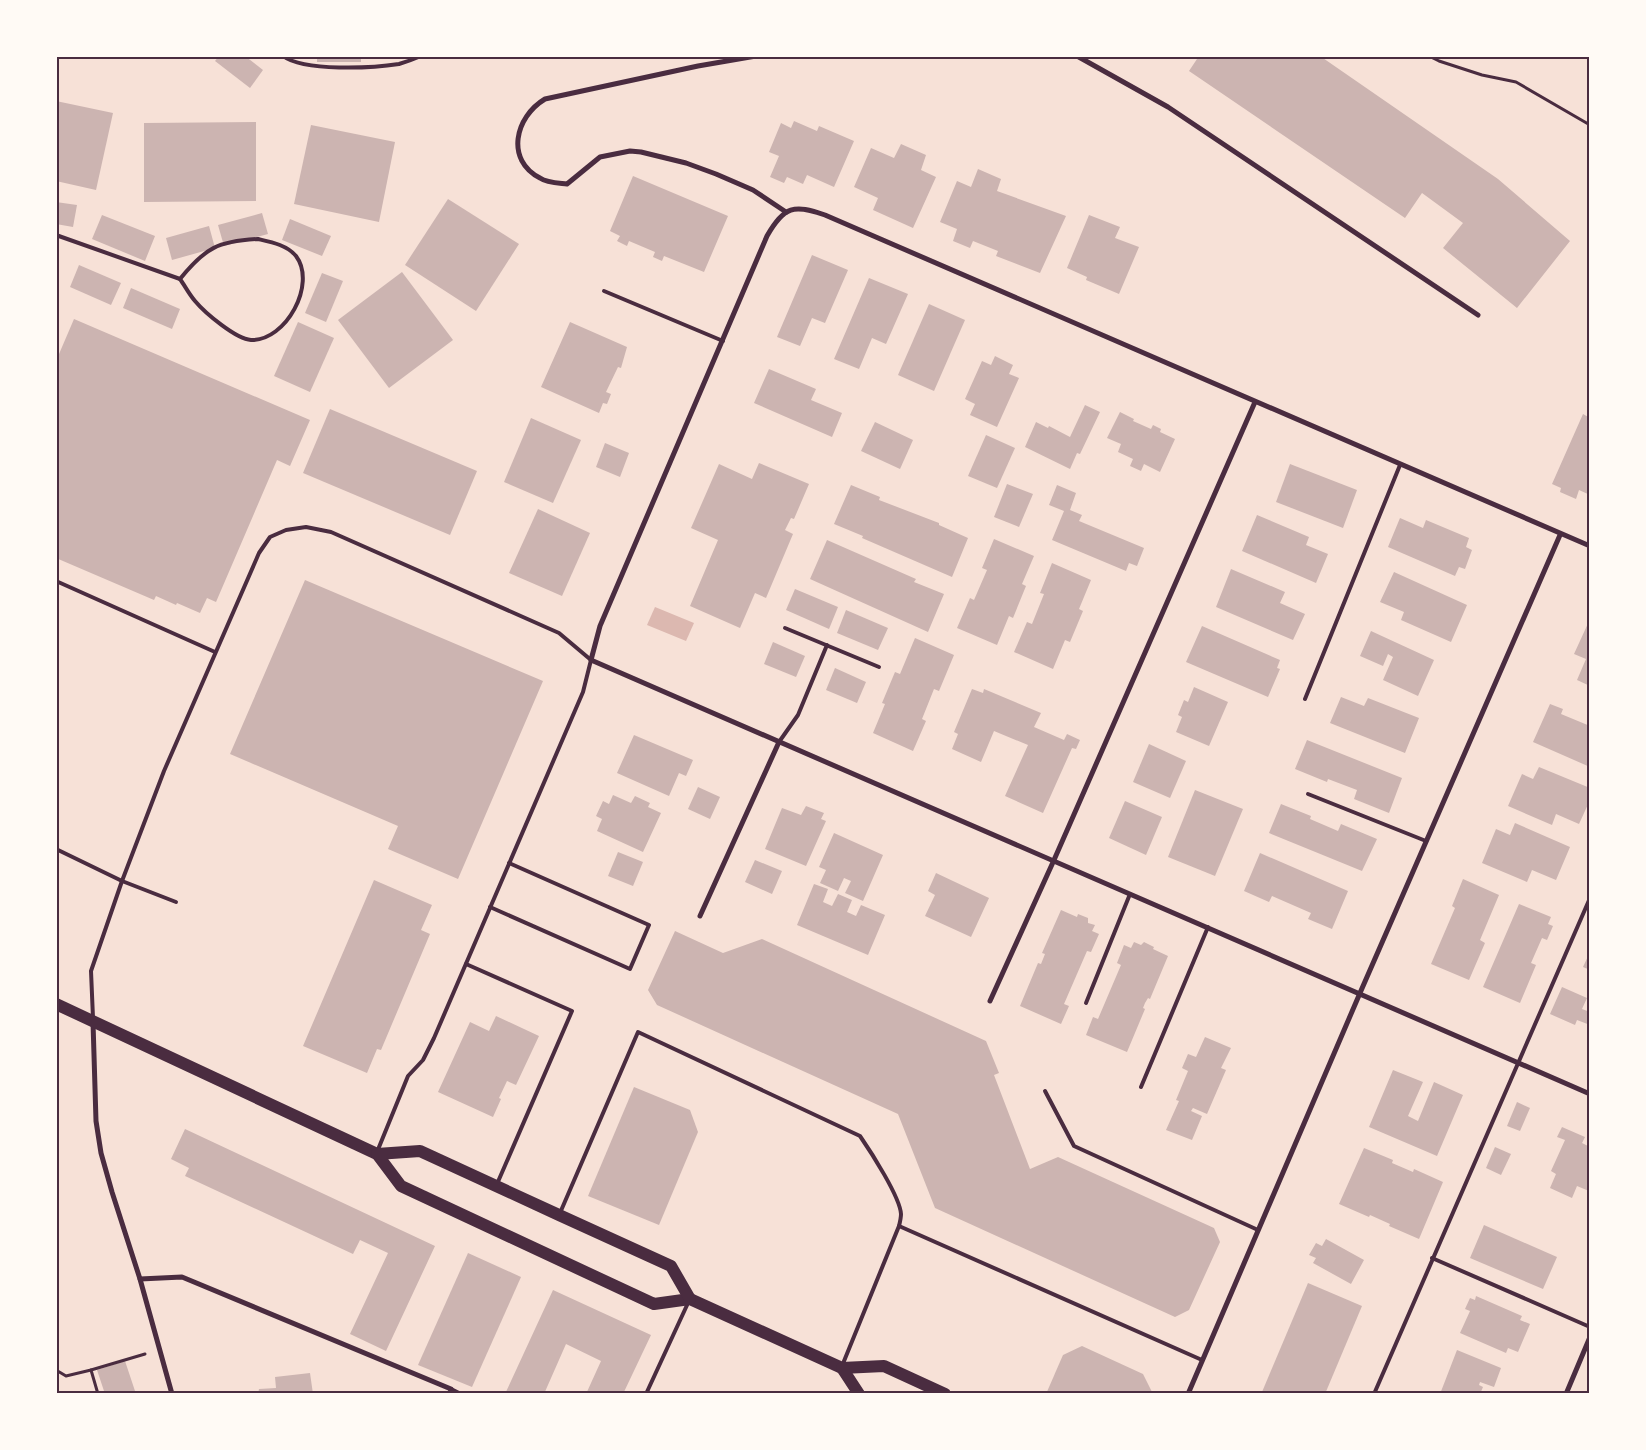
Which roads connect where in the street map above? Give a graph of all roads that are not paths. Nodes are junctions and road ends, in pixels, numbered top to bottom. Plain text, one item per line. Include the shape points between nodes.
1 (284, 56) edge
2 (421, 56) edge
3 (756, 56) edge
4 (1077, 56) edge
5 (786, 212) junction
6 (56, 235) edge
7 (180, 279) junction
8 (604, 290) dead end
9 (1478, 315) dead end
10 (723, 341) junction
11 (1255, 402) junction
12 (1400, 465) junction
13 (1560, 535) junction
14 (1590, 546) edge
15 (56, 581) edge
16 (785, 628) dead end
17 (827, 645) junction
18 (214, 652) junction
19 (592, 660) junction
20 (879, 667) dead end
21 (1305, 699) dead end
22 (779, 742) junction
23 (1308, 794) dead end
24 (1426, 841) junction
25 (56, 849) edge
26 (1054, 860) junction
27 (509, 863) junction
28 (122, 881) junction
29 (1130, 893) junction
30 (1590, 898) edge
31 (176, 902) dead end
32 (490, 908) junction
33 (700, 916) dead end
34 (1208, 927) junction
35 (466, 964) junction
36 (1360, 993) junction
37 (990, 1001) dead end
38 (1086, 1003) dead end
39 (56, 1004) edge
40 (93, 1021) junction
41 (1518, 1061) junction
42 (1141, 1087) dead end
43 (1045, 1091) dead end
44 (1590, 1094) edge
45 (377, 1154) junction
46 (496, 1186) junction
47 (560, 1215) junction
48 (899, 1226) junction
49 (1258, 1230) junction
50 (1432, 1258) junction
51 (140, 1278) junction
52 (690, 1299) junction
53 (1590, 1327) edge
54 (1590, 1337) edge
55 (1202, 1360) junction
56 (842, 1368) junction
57 (450, 1392) edge
58 (172, 1394) edge
59 (461, 1394) edge
60 (646, 1394) edge
61 (859, 1394) edge
62 (945, 1394) edge
63 (1188, 1394) edge
64 (1374, 1394) edge
65 (1566, 1394) edge

1 - 2 lane via 311,65 359,69 400,64
3 - 5 street via 545,99 527,114 521,125 517,149 531,173 542,180 566,184 600,157 618,152 641,152 716,174 753,190
4 - 9 street via 1168,107
5 - 10 street via 767,236
5 - 11 street via 805,208 825,215
6 - 7 lane
7 - 7 lane via 194,261 215,246 258,239 287,248 295,255 300,263 302,282 301,293 280,329 272,335 250,340 219,322 195,301
8 - 10 lane
10 - 19 street via 600,626
11 - 12 street
11 - 26 street
12 - 13 street
12 - 21 lane
13 - 14 street
13 - 24 street
15 - 18 lane
16 - 17 lane
17 - 20 lane
17 - 22 lane via 798,715
18 - 19 lane via 259,553 270,537 306,527 331,532 559,632
18 - 28 lane
19 - 22 street
19 - 27 lane via 583,692
22 - 26 street
22 - 33 street
23 - 24 lane
24 - 36 street
25 - 28 lane
26 - 29 street
26 - 37 street
27 - 32 lane
27 - 32 lane via 649,925 630,969
28 - 31 lane
28 - 40 lane via 91,972
29 - 34 street
29 - 38 lane
30 - 41 lane
32 - 35 lane
34 - 36 street
34 - 42 lane
35 - 45 lane via 423,1060 408,1076
35 - 46 lane via 572,1011
36 - 41 street
36 - 49 street
39 - 40 main road
40 - 45 main road
40 - 51 street via 96,1121 101,1153
41 - 44 street
41 - 50 lane
43 - 49 lane via 1074,1146
45 - 46 main road via 420,1151
45 - 52 main road via 401,1186 654,1304
46 - 47 main road
47 - 48 lane via 638,1032 860,1136 896,1199 901,1214
47 - 52 main road via 671,1266
48 - 55 lane
48 - 56 lane
49 - 55 street
50 - 53 lane
50 - 64 lane
51 - 57 street via 182,1277
51 - 58 street
52 - 56 main road
52 - 60 lane
54 - 65 street
55 - 63 street
56 - 61 main road
56 - 62 main road via 884,1366
57 - 59 lane

